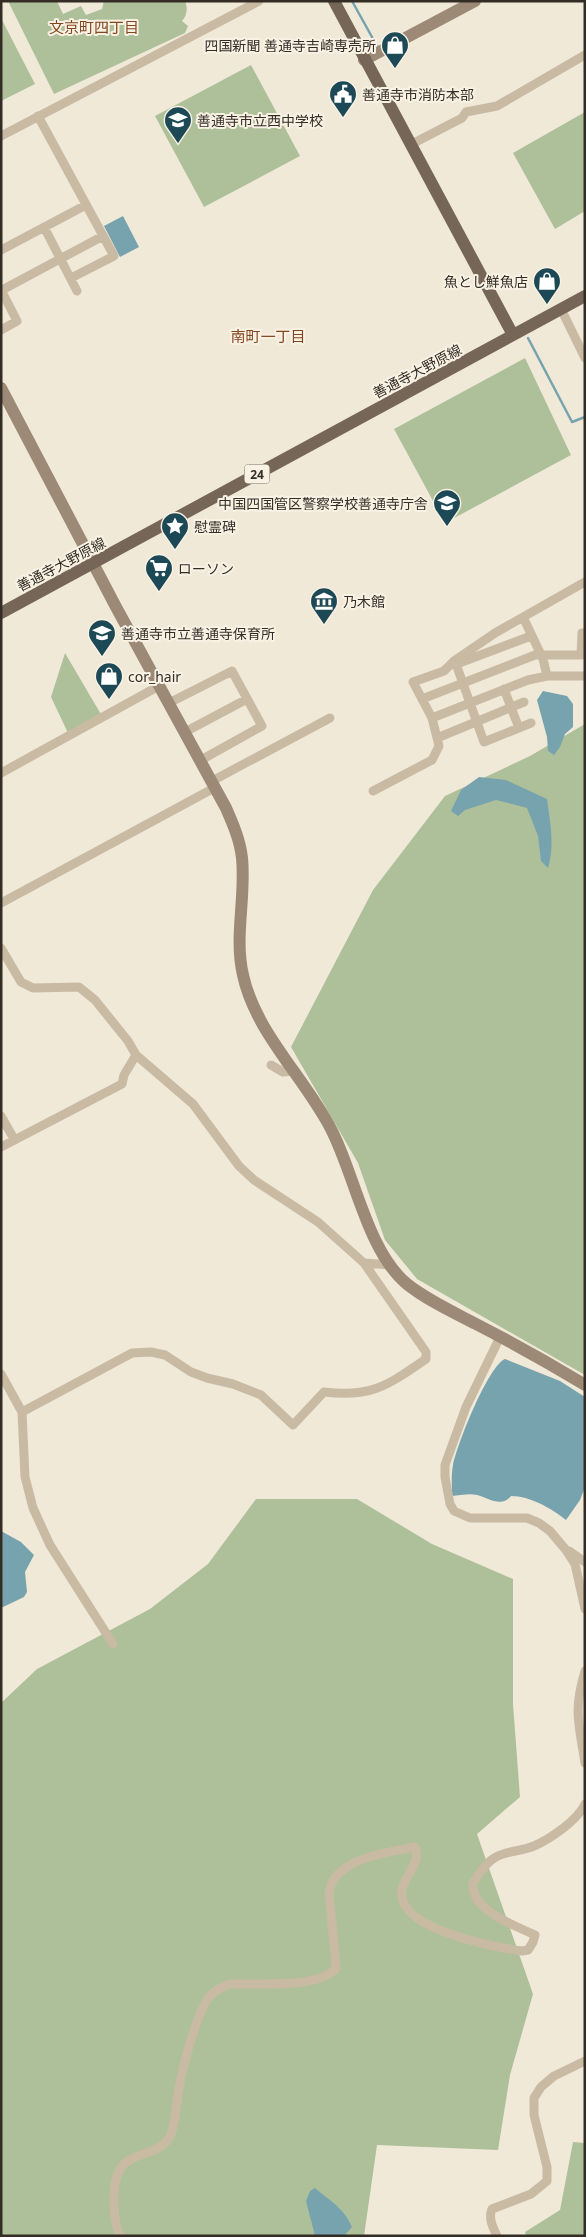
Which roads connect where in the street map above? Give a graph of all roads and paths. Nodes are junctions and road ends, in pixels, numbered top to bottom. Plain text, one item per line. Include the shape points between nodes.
1 (259, 1) edge
2 (334, 1) edge
3 (475, 1) edge
4 (585, 55) edge
5 (364, 60) junction
6 (38, 116) junction
7 (1, 136) edge
8 (410, 145) junction
9 (86, 205) junction
10 (44, 228) junction
11 (103, 236) junction
12 (1, 250) edge
13 (62, 260) junction
14 (71, 278) junction
15 (1, 290) edge
16 (77, 291) dead end
17 (585, 296) edge
18 (561, 309) junction
19 (1, 330) edge
20 (513, 335) junction
21 (585, 358) edge
22 (1, 388) edge
23 (94, 563) junction
24 (585, 582) edge
25 (1, 613) edge
26 (523, 617) junction
27 (585, 633) edge
28 (532, 636) junction
29 (541, 655) junction
30 (583, 655) edge
31 (451, 666) junction
32 (547, 676) junction
33 (585, 676) edge
34 (463, 683) junction
35 (159, 686) junction
36 (504, 689) junction
37 (247, 699) junction
38 (422, 699) junction
39 (471, 702) junction
40 (524, 702) dead end
41 (169, 703) junction
42 (511, 708) junction
43 (330, 718) dead end
44 (432, 718) junction
45 (477, 721) junction
46 (531, 723) dead end
47 (519, 728) junction
48 (185, 732) junction
49 (437, 738) junction
50 (201, 760) junction
51 (1, 774) edge
52 (214, 784) junction
53 (373, 791) dead end
54 (1, 903) edge
55 (1, 948) edge
56 (136, 1055) junction
57 (271, 1065) dead end
58 (294, 1071) junction
59 (1, 1116) edge
60 (14, 1139) junction
61 (1, 1146) edge
62 (364, 1262) junction
63 (391, 1265) junction
64 (500, 1337) junction
65 (1, 1374) edge
66 (585, 1385) edge
67 (22, 1412) junction
68 (566, 1550) junction
69 (585, 1562) edge
70 (585, 1609) edge
71 (113, 1644) dead end
72 (585, 1672) edge
73 (585, 1763) edge
74 (585, 1804) edge
75 (585, 2061) edge
76 (120, 2236) edge
77 (497, 2236) edge

1 - 6 street
2 - 5 main road
3 - 5 street
4 - 8 street via 497,106 466,112 462,118
5 - 8 main road
6 - 7 street
6 - 9 street
8 - 20 main road
9 - 10 street
9 - 11 street
10 - 12 street
10 - 13 street
11 - 13 street
11 - 14 street via 114,256
13 - 14 street
13 - 15 street
14 - 16 street
15 - 19 street via 18,321
17 - 18 main road, 善通寺大野原線
18 - 20 main road, 善通寺大野原線
18 - 21 street
20 - 23 main road, 善通寺大野原線 / 24
22 - 23 street
23 - 25 main road, 善通寺大野原線 / 24
23 - 35 street
24 - 26 street
26 - 28 street
26 - 31 street via 495,633
27 - 30 street via 582,633
28 - 29 street
28 - 31 street
29 - 30 street
29 - 32 street
29 - 34 street
31 - 34 street
31 - 38 street via 413,682
32 - 33 street
32 - 36 street
34 - 38 street
34 - 39 street
35 - 41 street
35 - 51 street
36 - 39 street
36 - 42 street
37 - 41 street via 232,671
37 - 48 street
37 - 50 street via 262,726
38 - 44 street
39 - 44 street
39 - 45 street
40 - 42 street
41 - 48 street
42 - 45 street
42 - 47 street
43 - 52 street
44 - 49 street
45 - 47 street via 484,742
45 - 49 street
46 - 47 street
48 - 50 street
49 - 53 street via 439,746 432,760
50 - 52 street
52 - 54 street
52 - 58 street via 237,836 242,857 242,974 253,1003
55 - 56 street via 21,982 33,988 78,988 95,1000
56 - 60 street via 122,1084
56 - 62 street via 193,1104 254,1180 318,1222
57 - 58 street via 283,1072
58 - 63 street via 330,1127 376,1240
59 - 60 street
60 - 61 street
62 - 63 street
62 - 67 street via 426,1352 426,1359 391,1383 367,1393 324,1392 293,1425 261,1395 191,1372 165,1356 151,1352 132,1353
63 - 64 street via 406,1283
64 - 66 street
64 - 68 street via 466,1407 446,1465 450,1504 454,1511 470,1518 527,1518 550,1531
65 - 67 street
67 - 71 street via 26,1482 33,1508 50,1545
68 - 69 street
68 - 70 street via 575,1564
72 - 73 street via 577,1697 577,1725
74 - 76 street via 580,1814 534,1846 496,1857 472,1883 480,1903 511,1924 535,1935 528,1950 475,1941 418,1920 407,1909 402,1890 417,1855 415,1847 381,1854 348,1866 334,1880 329,1892 336,1969 329,1976 318,1981 229,1984 209,1997 182,2068 170,2136 163,2145 124,2163 117,2175 116,2220
75 - 77 street via 554,2076 534,2098 534,2115 547,2167 547,2181 531,2194 492,2210 491,2222

